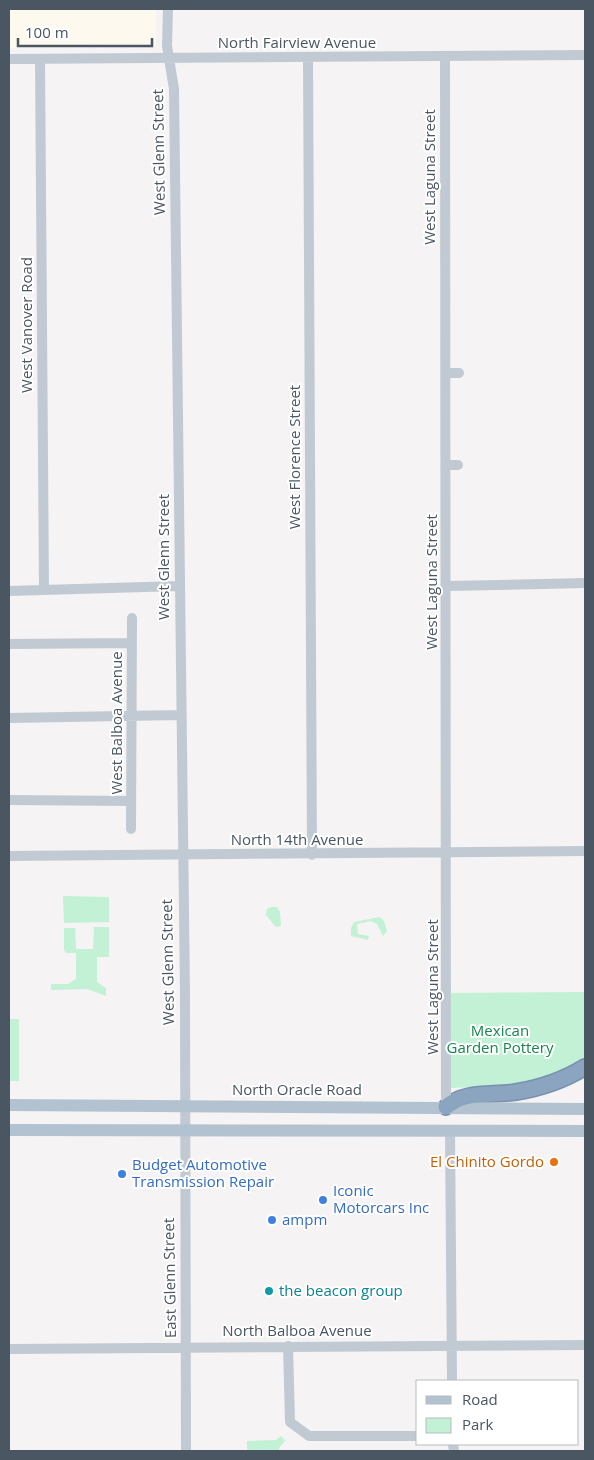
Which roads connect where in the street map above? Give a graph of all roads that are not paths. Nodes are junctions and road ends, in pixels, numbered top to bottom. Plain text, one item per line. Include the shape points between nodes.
1 (168, 9) edge
2 (585, 55) edge
3 (445, 57) junction
4 (170, 58) junction
5 (308, 58) junction
6 (9, 59) edge
7 (40, 59) junction
8 (446, 373) junction
9 (459, 373) dead end
10 (446, 465) junction
11 (458, 465) dead end
12 (585, 584) edge
13 (179, 586) junction
14 (446, 586) junction
15 (44, 590) junction
16 (9, 591) edge
17 (132, 618) dead end
18 (132, 643) junction
19 (9, 644) edge
20 (180, 715) junction
21 (131, 717) junction
22 (9, 718) edge
23 (9, 800) edge
24 (132, 801) junction
25 (132, 829) dead end
26 (585, 851) edge
27 (448, 854) junction
28 (182, 855) junction
29 (312, 855) junction
30 (9, 856) edge
31 (585, 1067) edge
32 (9, 1105) edge
33 (184, 1105) junction
34 (446, 1107) junction
35 (585, 1109) edge
36 (9, 1130) edge
37 (184, 1130) junction
38 (450, 1130) junction
39 (585, 1131) edge
40 (585, 1345) edge
41 (288, 1346) junction
42 (452, 1346) junction
43 (186, 1347) junction
44 (9, 1349) edge
45 (452, 1380) edge
46 (416, 1436) edge
47 (186, 1451) edge

1 - 4 street, West Glenn Street via 167,46
2 - 3 street, North Fairview Avenue
3 - 5 street, North Fairview Avenue
3 - 8 street, West Laguna Street
4 - 5 street, North Fairview Avenue
4 - 7 street, North Fairview Avenue
4 - 13 street, West Glenn Street via 174,89
5 - 29 street, West Florence Street
6 - 7 street, North Fairview Avenue
7 - 15 street, West Vanover Road
8 - 9 street
8 - 10 street, West Laguna Street
10 - 11 street
10 - 14 street, West Laguna Street
12 - 14 street
13 - 15 street
13 - 20 street, West Glenn Street
14 - 27 street, West Laguna Street
15 - 16 street
17 - 18 street, West Balboa Avenue
18 - 19 street
18 - 21 street, West Balboa Avenue
20 - 21 street
20 - 28 street, West Glenn Street
21 - 22 street
21 - 24 street, West Balboa Avenue
23 - 24 street
24 - 25 street, West Balboa Avenue
26 - 27 street, North 14th Avenue
27 - 29 street, North 14th Avenue
27 - 34 street, West Laguna Street
28 - 29 street, North 14th Avenue
28 - 30 street, North 14th Avenue
28 - 33 street, West Glenn Street
31 - 34 highway via 541,1087 466,1096
32 - 33 main road, North Oracle Road
33 - 34 main road, North Oracle Road
33 - 37 street, East Glenn Street
34 - 35 main road, North Oracle Road
36 - 37 main road
37 - 38 main road
37 - 43 street, East Glenn Street
38 - 39 main road
38 - 42 street
40 - 42 street, North Balboa Avenue
41 - 42 street, North Balboa Avenue
41 - 43 street, North Balboa Avenue
41 - 46 street via 290,1422 299,1431 309,1436
42 - 45 street
43 - 44 street, North Balboa Avenue
43 - 47 street, East Glenn Street

